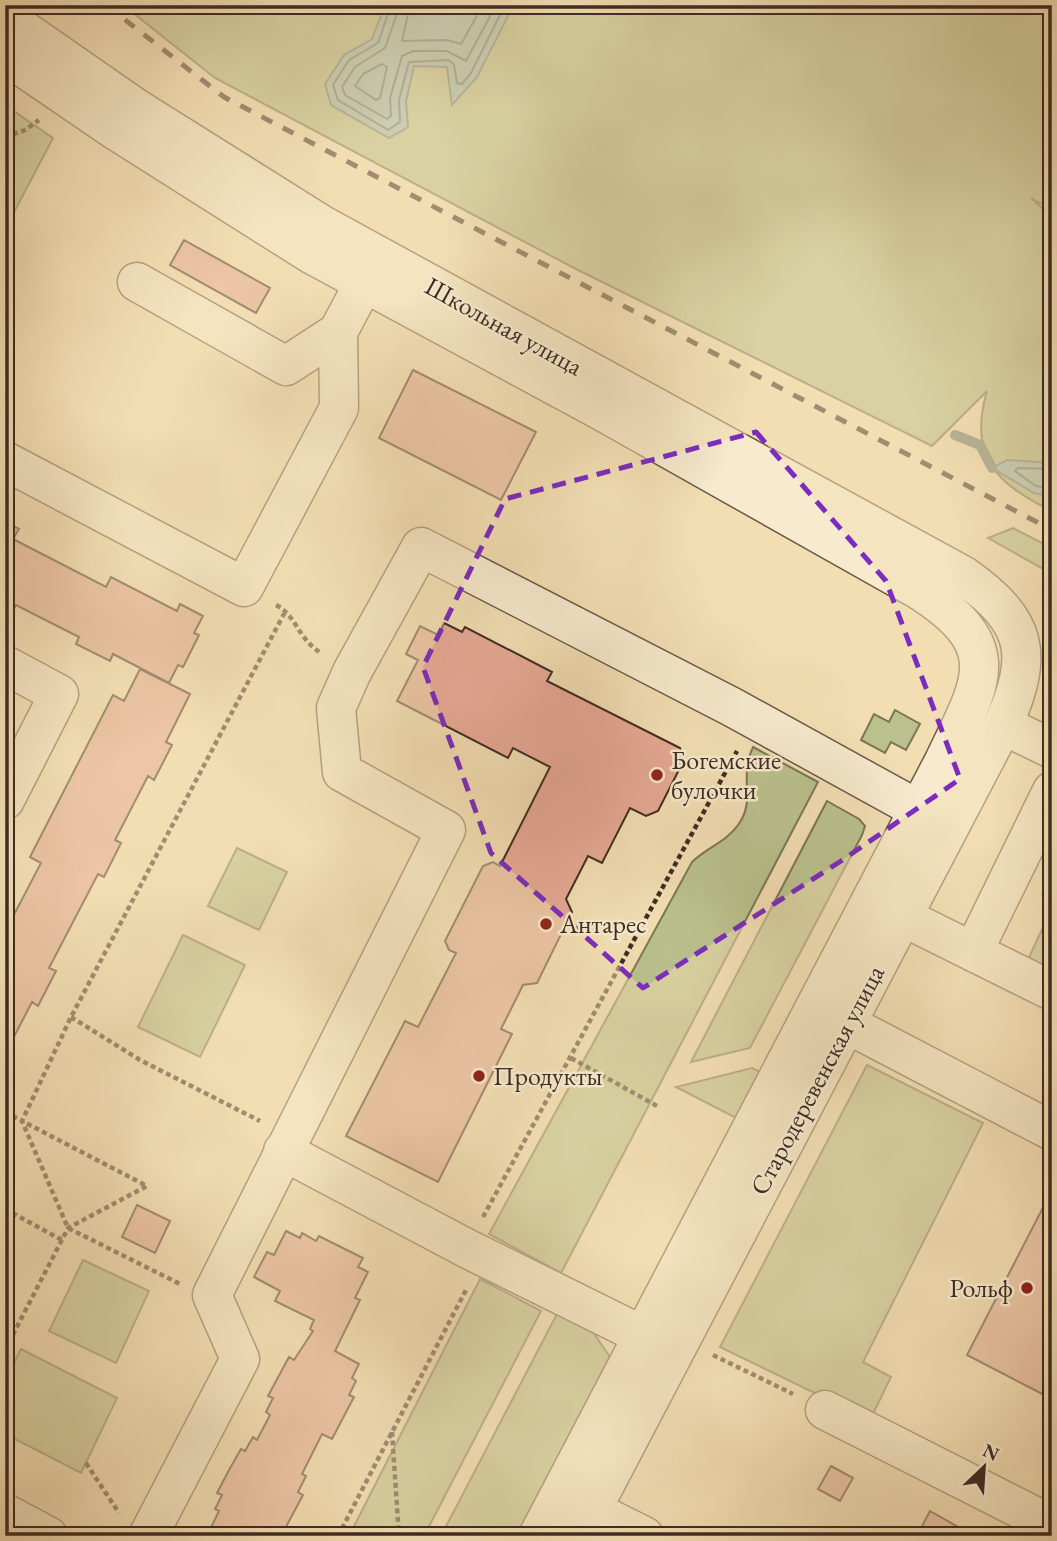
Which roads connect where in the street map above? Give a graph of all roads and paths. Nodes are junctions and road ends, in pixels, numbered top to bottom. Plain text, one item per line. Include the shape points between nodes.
1 (5, 17) edge
2 (5, 55) edge
3 (48, 114) dead end
4 (5, 136) edge
5 (370, 270) junction
6 (137, 282) dead end
7 (338, 332) junction
8 (5, 461) edge
9 (244, 587) junction
10 (286, 610) junction
11 (1009, 619) joint
12 (973, 636) joint
13 (5, 665) edge
14 (352, 672) junction
15 (754, 720) junction
16 (1003, 725) junction
17 (1052, 749) edge
18 (1050, 798) edge
19 (5, 800) edge
20 (934, 818) junction
21 (887, 909) junction
22 (973, 952) junction
23 (1013, 971) junction
24 (1052, 991) edge
25 (831, 1015) junction
26 (71, 1017) junction
27 (1052, 1018) edge
28 (571, 1058) junction
29 (657, 1106) dead end
30 (5, 1112) edge
31 (22, 1121) junction
32 (1052, 1131) edge
33 (283, 1151) junction
34 (5, 1209) edge
35 (68, 1228) junction
36 (62, 1240) junction
37 (475, 1253) junction
38 (215, 1302) junction
39 (674, 1346) junction
40 (5, 1350) edge
41 (825, 1410) joint
42 (392, 1432) junction
43 (86, 1463) dead end
44 (5, 1513) edge
45 (585, 1523) edge
46 (1052, 1525) edge
47 (135, 1526) edge
48 (48, 1536) edge
49 (338, 1536) edge
50 (399, 1536) edge
51 (538, 1536) edge
52 (643, 1536) edge

1 - 5 street, Школьная улица via 136,108 324,226
2 - 5 street, Школьная улица via 118,132
3 - 4 path via 25,130
5 - 7 street
5 - 11 street, Школьная улица via 964,576 992,596
5 - 12 street, Школьная улица via 600,410 919,590 948,608
6 - 7 street via 282,373
7 - 9 street via 339,408
8 - 9 street
9 - 10 path
10 - 14 path via 306,644
10 - 26 path
11 - 16 street, Стародеревенская улица via 1021,642 1023,671
12 - 20 street, Стародеревенская улица via 980,676
13 - 19 street via 59,694
14 - 15 street via 421,547
14 - 33 street via 337,708 342,772 446,830
15 - 20 street
15 - 28 path
16 - 17 street
16 - 20 street, Стародеревенская улица
18 - 22 street
20 - 21 street, Стародеревенская улица
21 - 22 street
21 - 25 street, Стародеревенская улица
22 - 23 street
23 - 24 street
23 - 27 street via 1020,1001
25 - 32 street
25 - 39 street, Стародеревенская улица
26 - 31 path
26 - 33 path via 140,1060 267,1124
28 - 29 path
28 - 37 path
30 - 31 path
31 - 35 path
31 - 35 path via 147,1186
33 - 37 street
33 - 38 street via 212,1296
34 - 36 path
35 - 36 path
35 - 38 path
36 - 40 path
37 - 39 street
37 - 42 path
38 - 47 street via 240,1359
39 - 41 path
39 - 45 street, Стародеревенская улица
39 - 51 street, Стародеревенская улица
41 - 46 street
42 - 49 path
42 - 50 path
43 - 47 path
44 - 48 street
45 - 52 street

